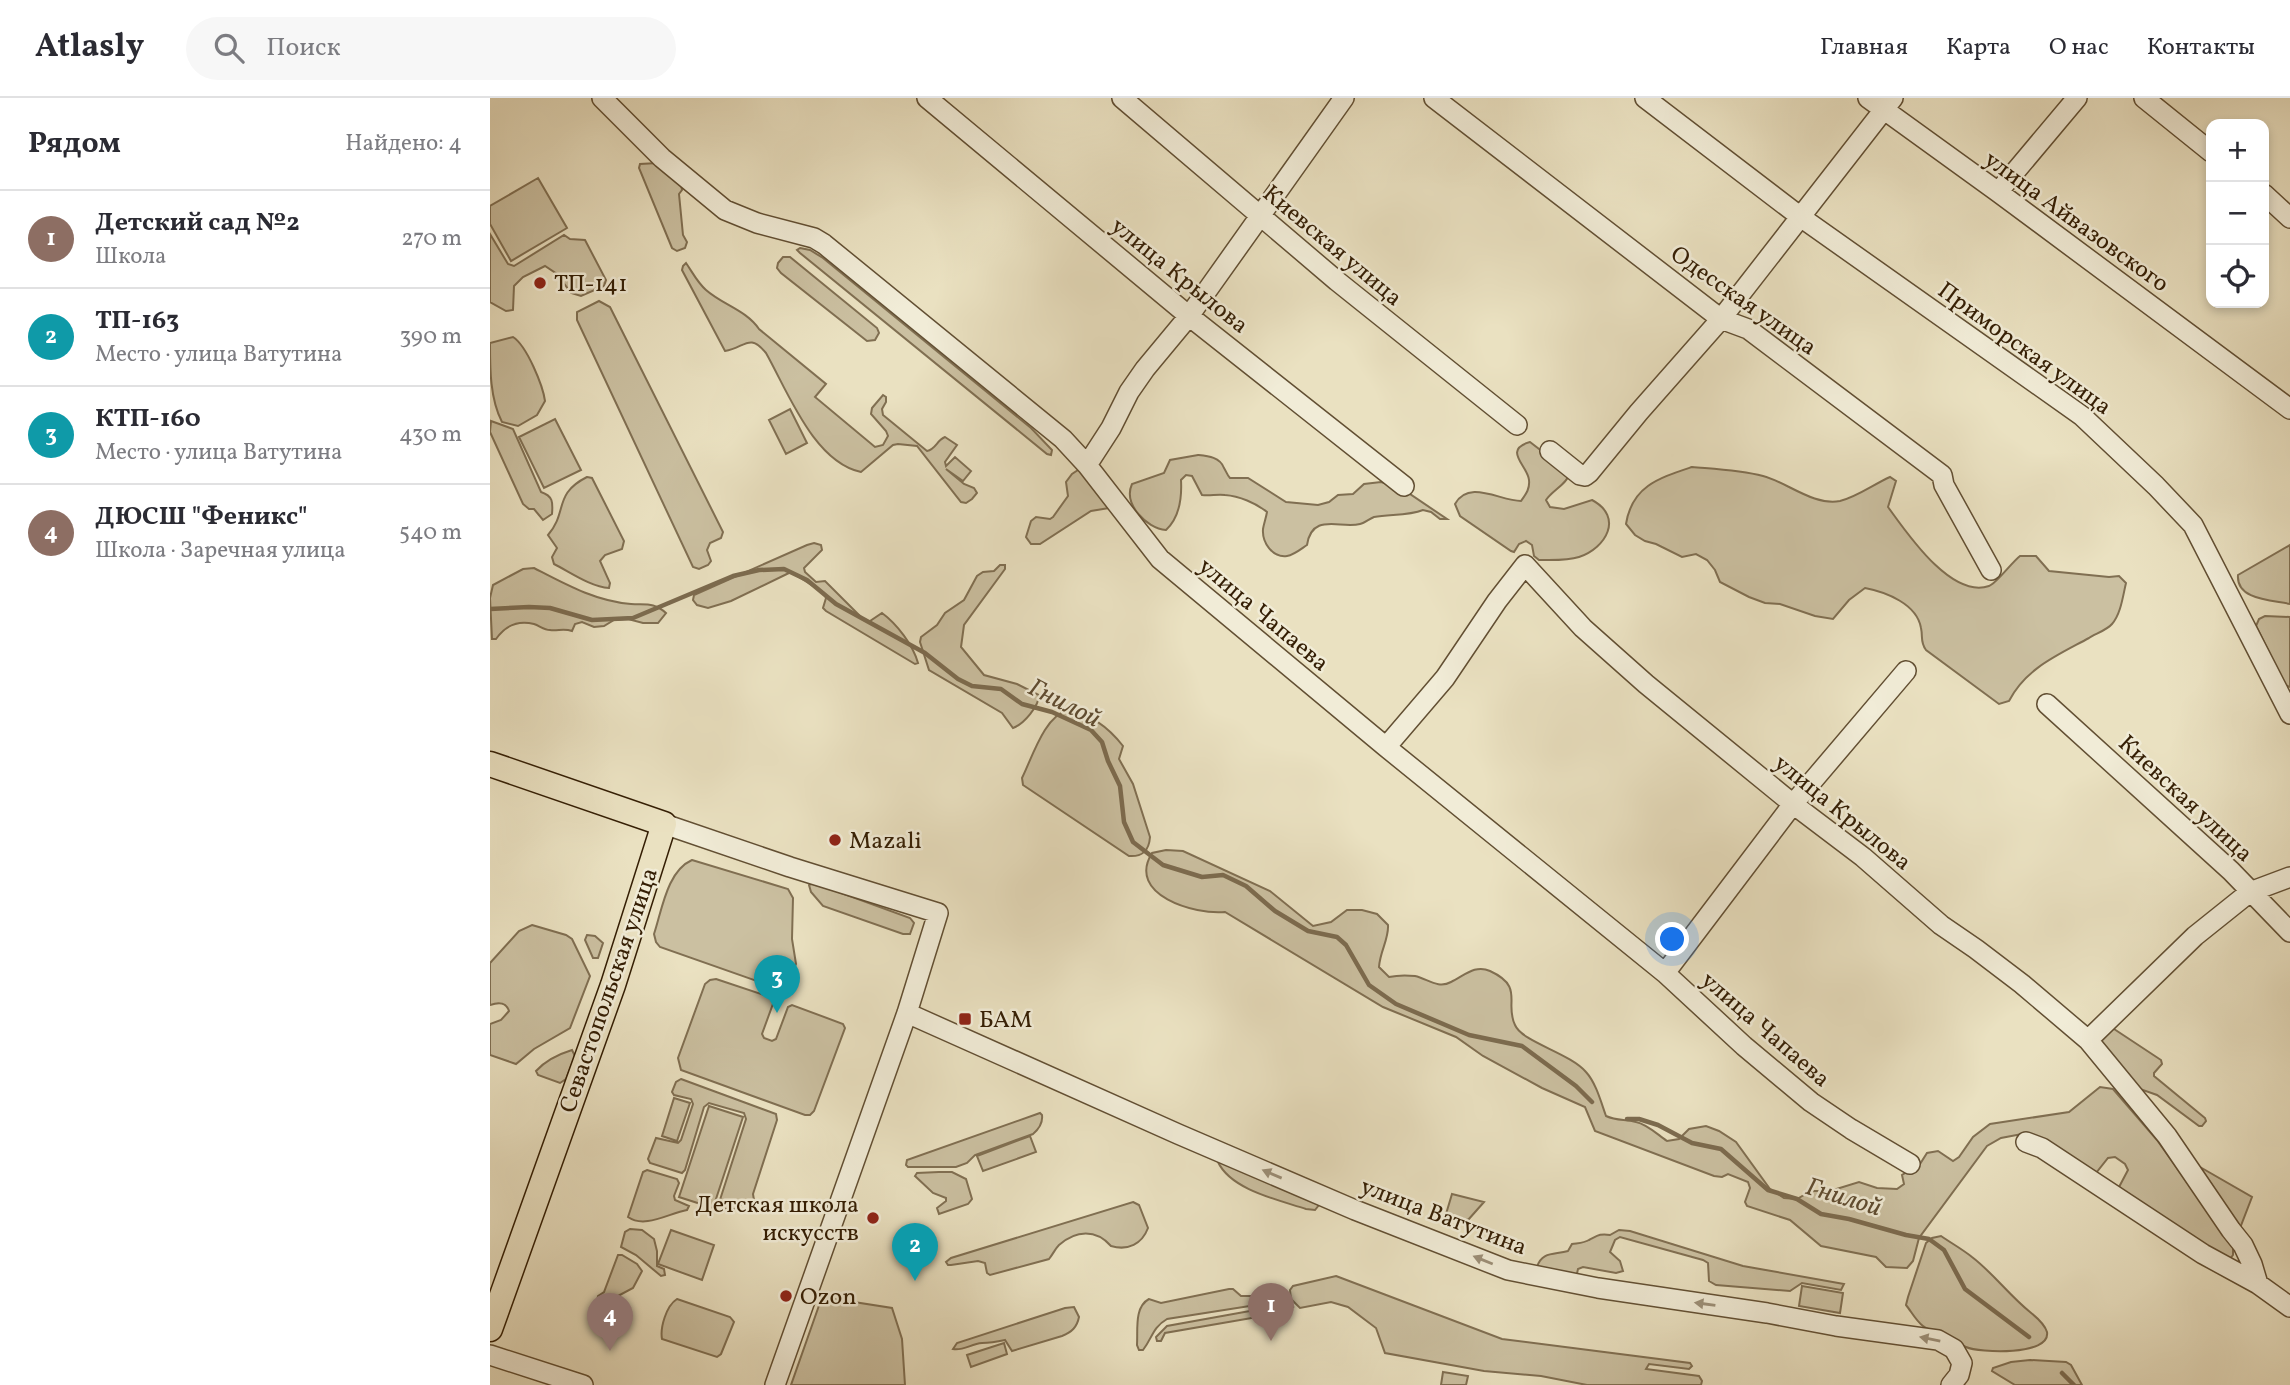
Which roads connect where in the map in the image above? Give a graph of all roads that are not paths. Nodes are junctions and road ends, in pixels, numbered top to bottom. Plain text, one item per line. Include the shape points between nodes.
1 (602, 98) edge
2 (927, 98) edge
3 (1122, 98) edge
4 (1344, 98) edge
5 (1434, 98) edge
6 (1645, 98) edge
7 (2077, 98) edge
8 (2144, 98) edge
9 (1881, 102) edge
10 (2206, 148) edge
11 (1998, 192) junction
12 (2269, 199) edge
13 (1259, 216) junction
14 (1802, 218) junction
15 (2290, 218) edge
16 (1189, 316) junction
17 (1721, 319) junction
18 (2290, 409) edge
19 (1517, 425) dead end
20 (1550, 452) dead end
21 (1087, 465) junction
22 (1404, 486) dead end
23 (1991, 570) dead end
24 (1906, 671) dead end
25 (2047, 704) dead end
26 (2290, 714) edge
27 (1386, 747) junction
28 (490, 764) edge
29 (1793, 804) junction
30 (664, 824) junction
31 (2290, 877) edge
32 (2250, 892) junction
33 (2290, 932) edge
34 (1665, 973) junction
35 (906, 1013) junction
36 (2088, 1040) junction
37 (2026, 1142) dead end
38 (1910, 1164) dead end
39 (2258, 1284) junction
40 (2290, 1307) edge
41 (490, 1329) edge
42 (490, 1355) edge
43 (583, 1385) edge
44 (775, 1385) edge
45 (1951, 1385) edge

1 - 21 street, улица Чапаева via 662,158 725,210 824,244 1063,439
2 - 16 street, улица Крылова
3 - 13 street, Киевская улица
4 - 13 street
5 - 17 street, Одесская улица
6 - 14 street, Приморская улица
7 - 11 street
8 - 10 street
9 - 11 street, улица Айвазовского
9 - 14 street
11 - 18 street, улица Айвазовского
12 - 15 street
13 - 16 street
13 - 19 street, Киевская улица
14 - 17 street
14 - 26 street, Приморская улица via 2082,416 2156,486 2193,525
16 - 21 street via 1129,392
16 - 22 street, улица Крылова
17 - 20 street via 1585,476
17 - 23 street, Одесская улица via 1748,329 1941,475
21 - 27 street, улица Чапаева via 1160,559
24 - 29 street
25 - 32 street, Киевская улица
27 - 29 street, улица Крылова via 1445,678 1525,565 1583,628
27 - 34 street, улица Чапаева
28 - 30 main road
29 - 34 street
29 - 36 street, улица Крылова
30 - 35 street via 938,913
30 - 41 main road, Севастопольская улица
31 - 32 street
32 - 33 street, Киевская улица
32 - 36 street via 2195,936
34 - 38 street, улица Чапаева via 1811,1102
35 - 44 street
45 -> 35 street, улица Ватутина via 1962,1363 1954,1349 1938,1340 1508,1270 1355,1210
36 - 39 street, улица Крылова via 2167,1136 2243,1245
37 - 39 street
39 - 40 street
42 - 43 street

